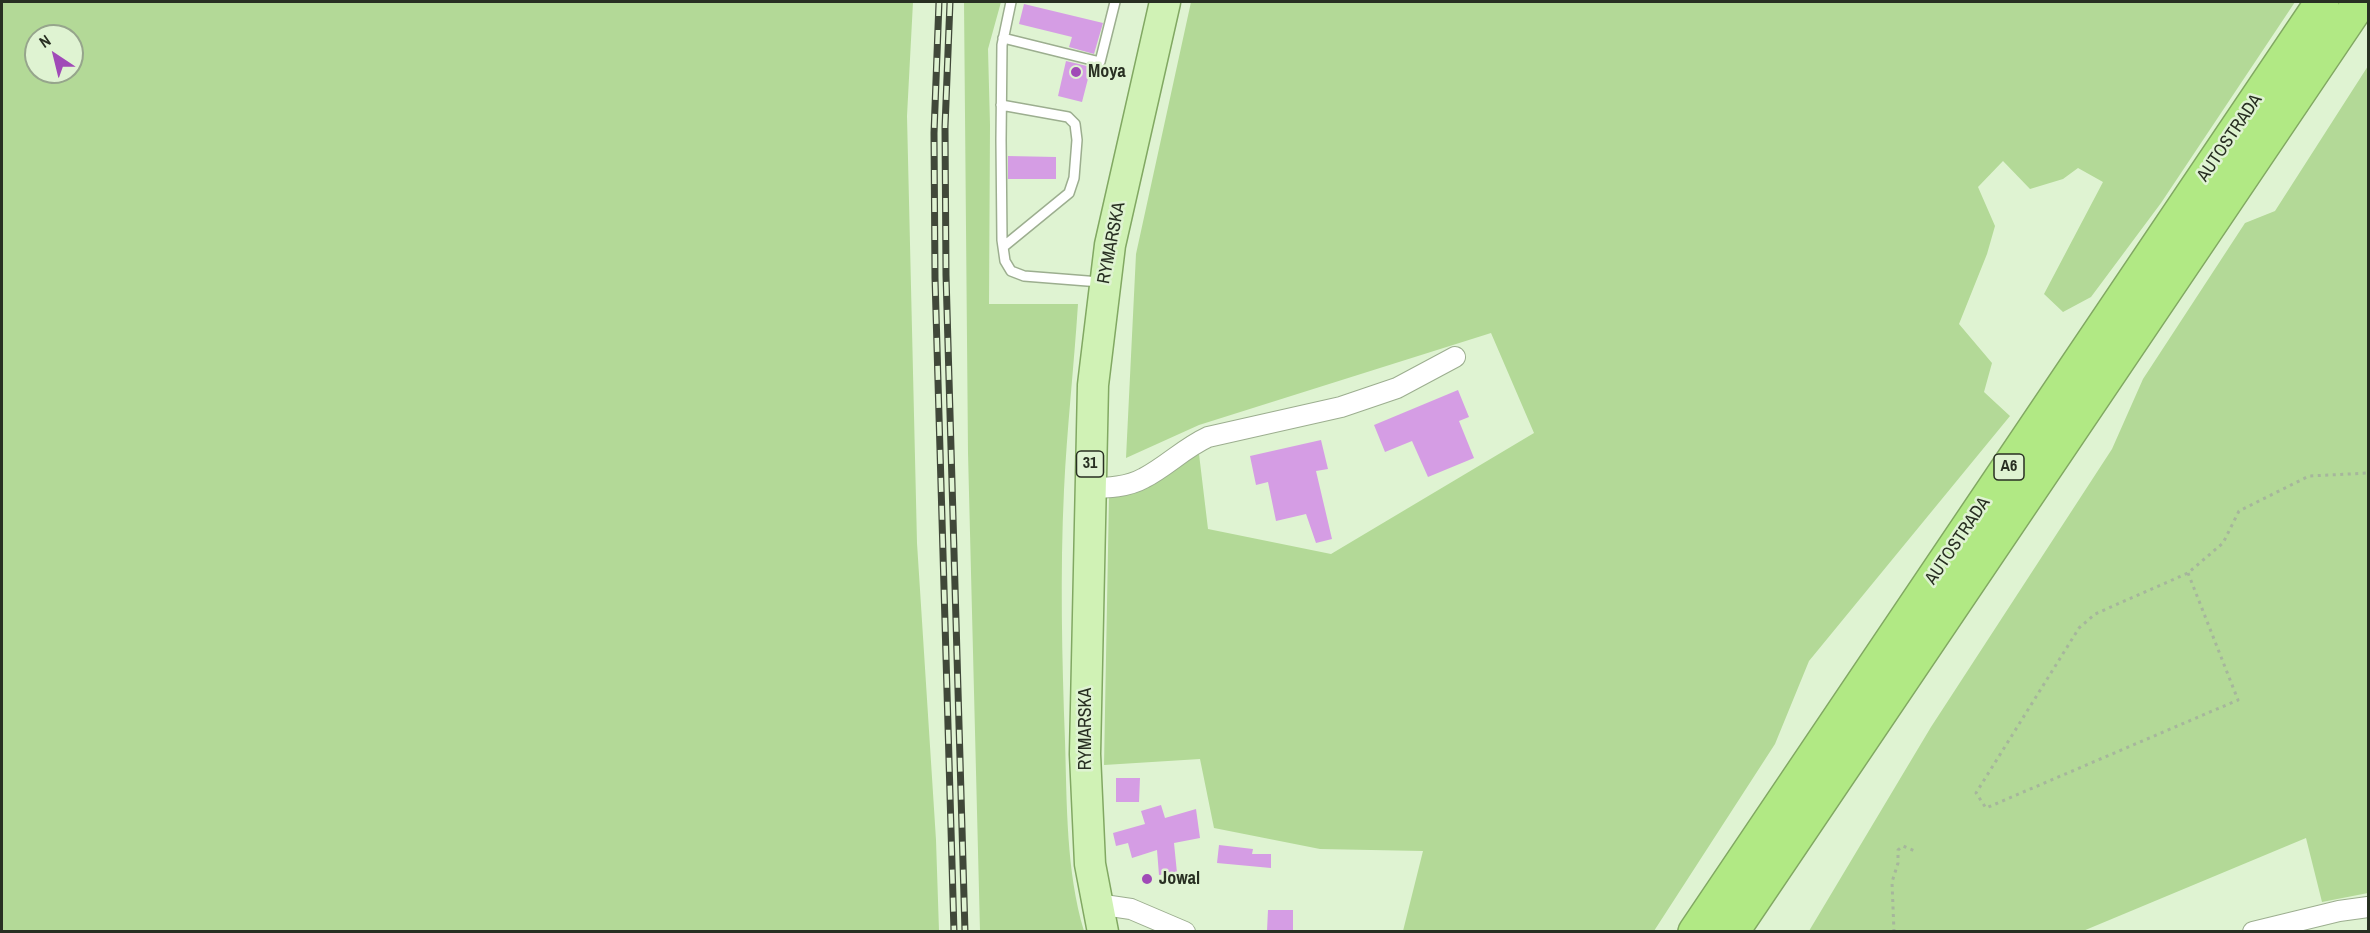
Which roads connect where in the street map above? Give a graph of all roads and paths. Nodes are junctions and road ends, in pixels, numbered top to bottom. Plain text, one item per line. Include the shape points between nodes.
1 (1011, 2) edge
2 (1115, 2) edge
3 (1165, 2) edge
4 (2322, 2) edge
5 (2360, 2) edge
6 (1003, 38) junction
7 (1001, 105) junction
8 (1003, 247) junction
9 (1104, 282) junction
10 (1455, 357) dead end
11 (2368, 473) edge
12 (1089, 488) junction
13 (2188, 573) junction
14 (1915, 851) dead end
15 (2368, 907) edge
16 (1100, 918) edge
17 (1185, 932) edge
18 (1695, 932) edge
19 (1732, 932) edge
20 (1894, 932) edge
21 (2253, 932) edge

1 - 6 lane
2 - 6 lane via 1100,62
3 - 9 main road, RYMARSKA / 31
4 - 18 highway, AUTOSTRADA / A6
5 - 19 highway, AUTOSTRADA / A6
6 - 7 lane
7 - 8 lane
7 - 8 lane via 1068,117 1075,124 1077,140 1069,193
8 - 9 lane via 1007,267 1016,274
9 - 12 main road, RYMARSKA / 31 via 1093,385
10 - 12 street via 1397,388 1341,407 1208,437 1143,479
11 - 13 path via 2309,476 2239,511 2223,543
12 - 16 main road, RYMARSKA / 31 via 1085,754 1087,829
13 - 13 path via 2095,614 2079,628 1976,794 1986,808 2238,700
14 - 20 path via 1904,846 1898,850 1899,863 1892,882
15 - 21 street
16 - 17 street via 1131,909

